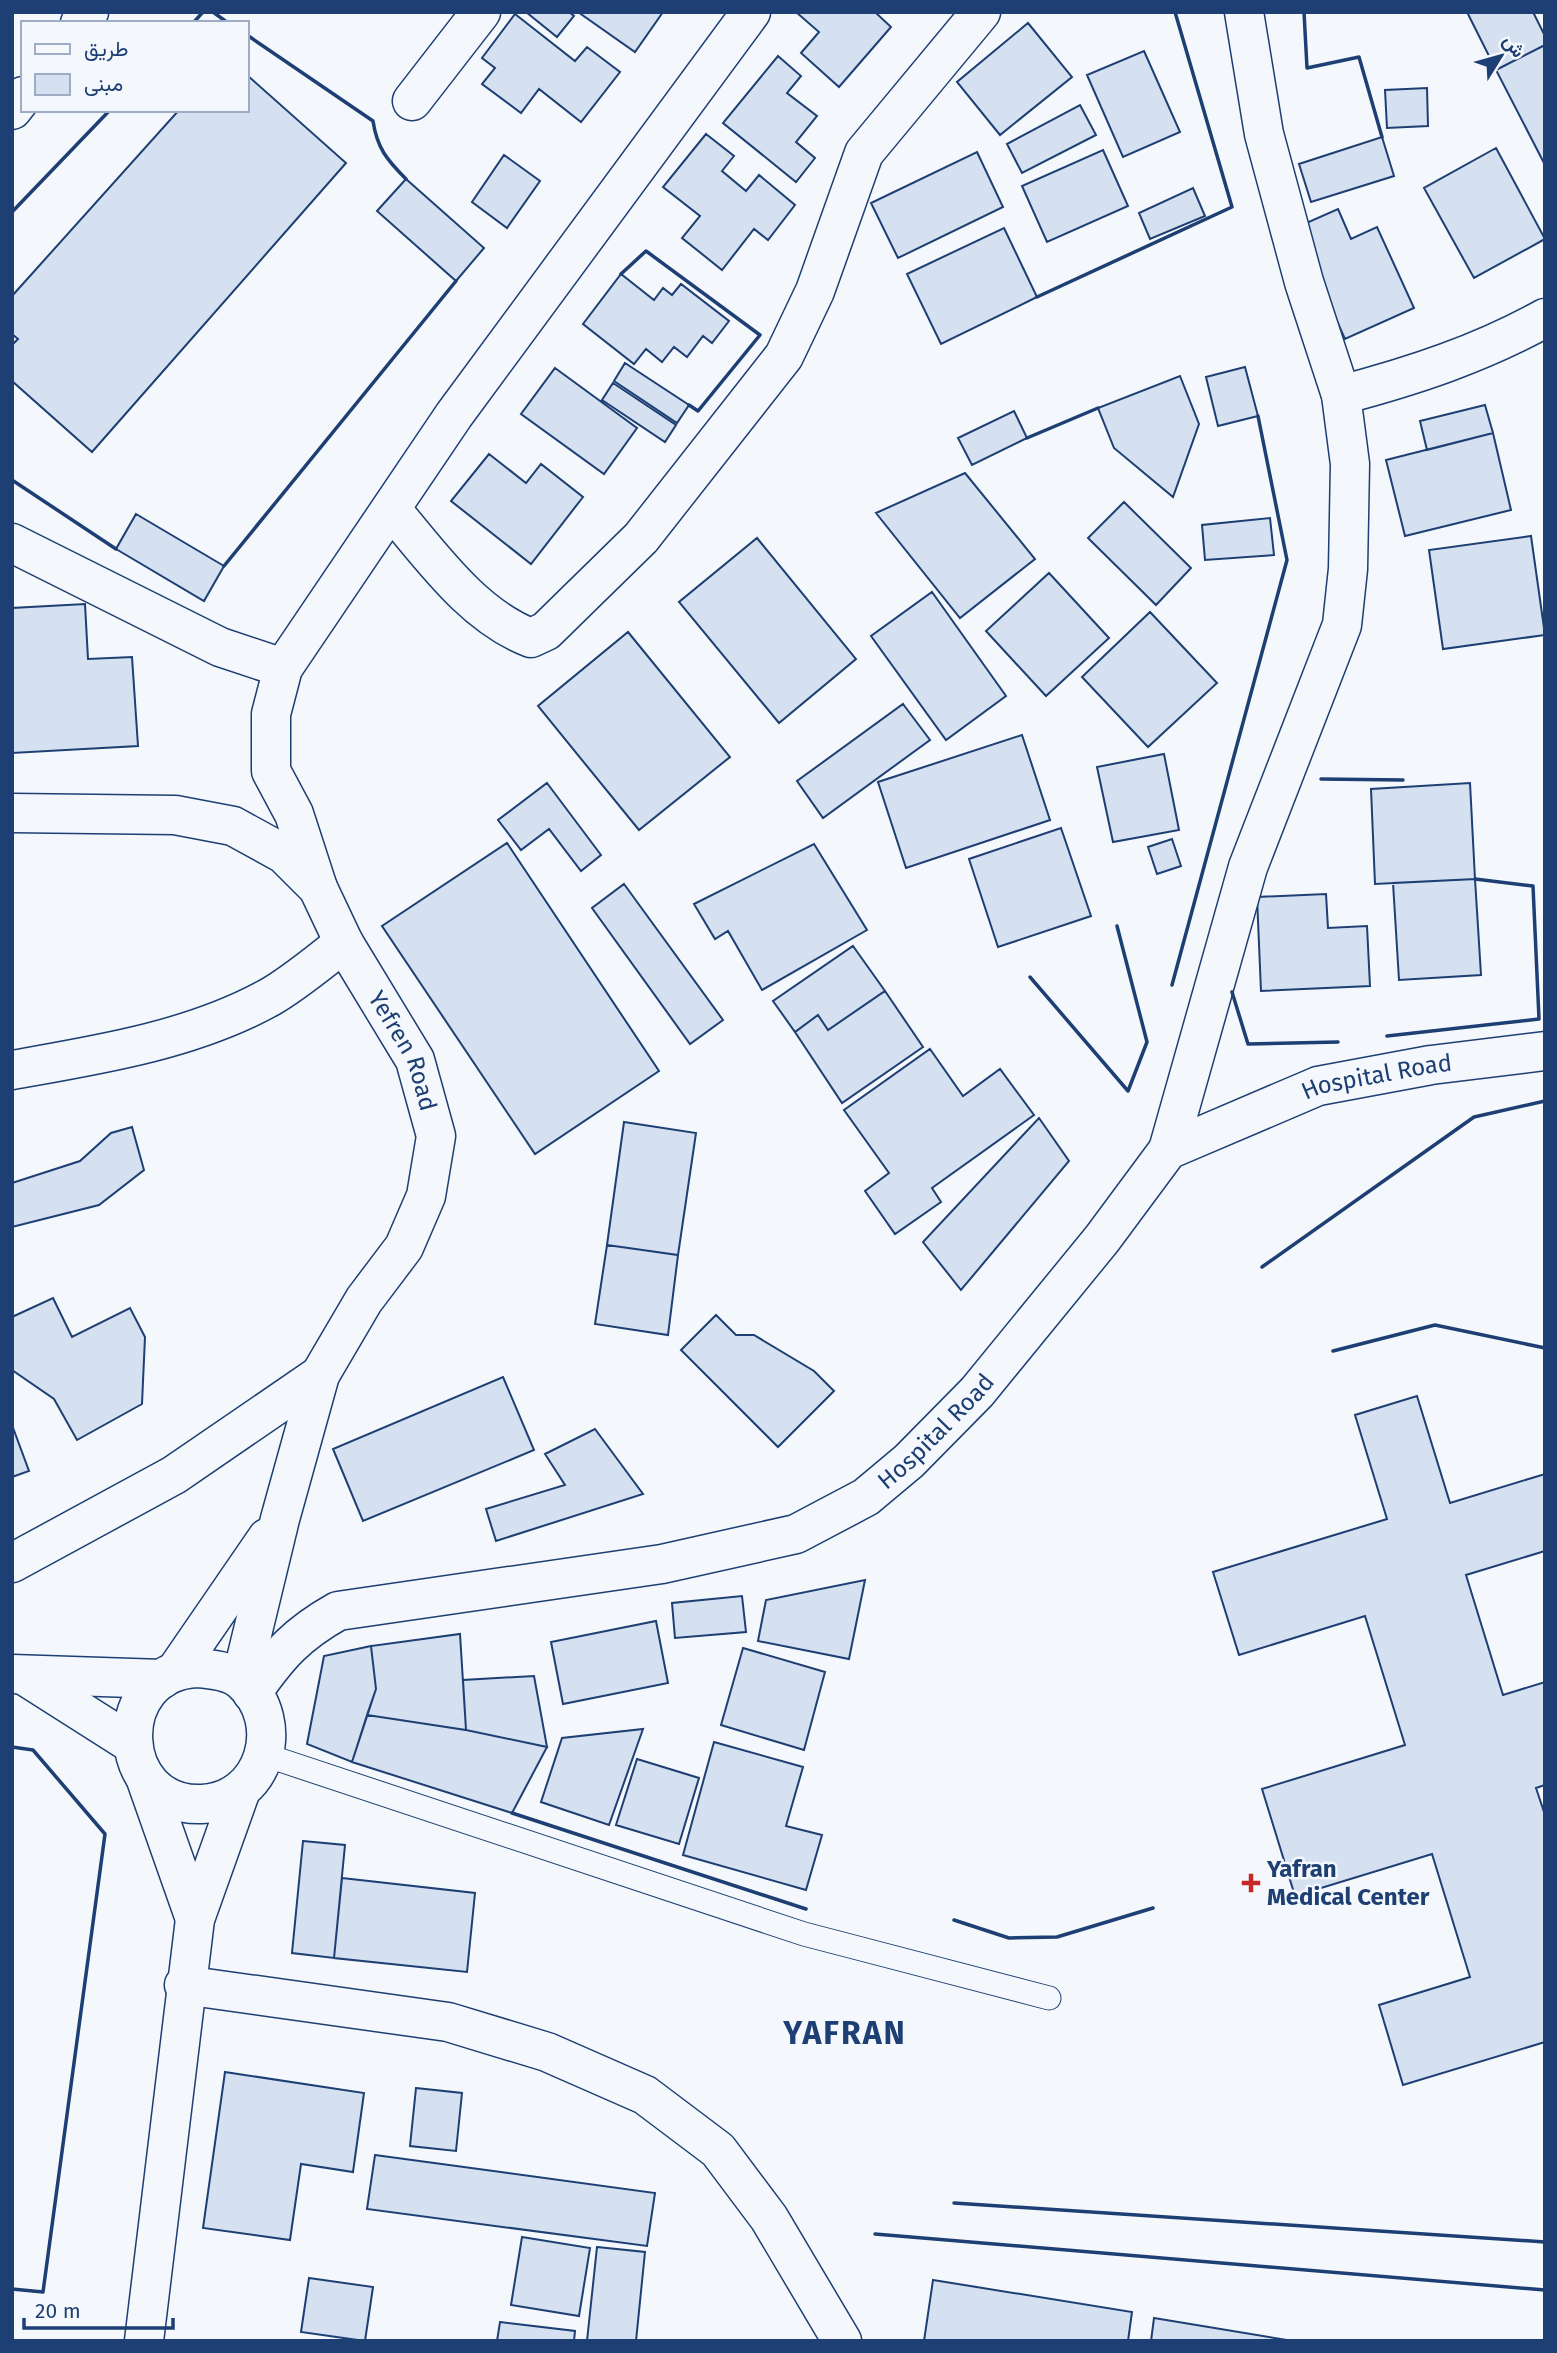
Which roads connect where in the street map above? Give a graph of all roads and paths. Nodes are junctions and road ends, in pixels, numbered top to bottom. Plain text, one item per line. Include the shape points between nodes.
1 (481, 12) edge
2 (751, 12) edge
3 (981, 12) edge
4 (1244, 12) edge
5 (412, 101) dead end
6 (1545, 318) edge
7 (1341, 395) junction
8 (393, 510) junction
9 (12, 543) edge
10 (283, 668) junction
11 (12, 813) edge
12 (318, 888) junction
13 (344, 943) junction
14 (1545, 1051) edge
15 (12, 1070) edge
16 (1168, 1150) junction
17 (320, 1375) junction
18 (280, 1519) junction
19 (12, 1563) edge
20 (18, 1674) edge
21 (169, 1674) junction
22 (246, 1686) junction
23 (265, 1755) junction
24 (139, 1761) junction
25 (241, 1790) junction
26 (195, 1919) junction
27 (184, 1985) junction
28 (1049, 1998) dead end
29 (144, 2341) edge
30 (842, 2341) edge

1 - 5 street
2 - 8 street via 454,415
3 - 8 street via 864,153 815,291 784,356 641,538 546,631 531,639 494,617 447,575
4 - 7 street via 1264,134 1304,282
6 - 7 street via 1502,342 1428,372
7 - 16 street via 1350,464 1342,625 1248,867
8 - 10 street
9 - 10 street via 220,647
10 - 12 street via 271,714 271,771 294,814
11 - 12 street, Yefren Road via 176,816 233,826 284,854
12 - 13 street, Yefren Road
13 - 15 street via 271,997 195,1029
13 - 17 street, Yefren Road via 415,1060 436,1136 426,1196 404,1247 364,1300
14 - 16 street, Hospital Road via 1318,1086
16 - 22 street, Hospital Road via 977,1392 866,1497 796,1534 662,1564 338,1611 304,1630
17 - 18 street, Yefren Road
17 - 19 street via 174,1475
18 - 21 street
18 - 22 street, Yefren Road
20 - 21 street
20 - 24 street
21 - 22 street via 217,1670
21 - 24 street via 144,1695 136,1712
22 - 23 street via 263,1712 268,1733
23 - 25 street
23 - 28 lane via 804,1934
24 - 25 street via 161,1792 180,1801 202,1804
24 - 26 street
25 - 26 street
26 - 27 street
27 - 29 street
27 - 30 street via 448,2022 547,2052 645,2095 718,2150 768,2218

